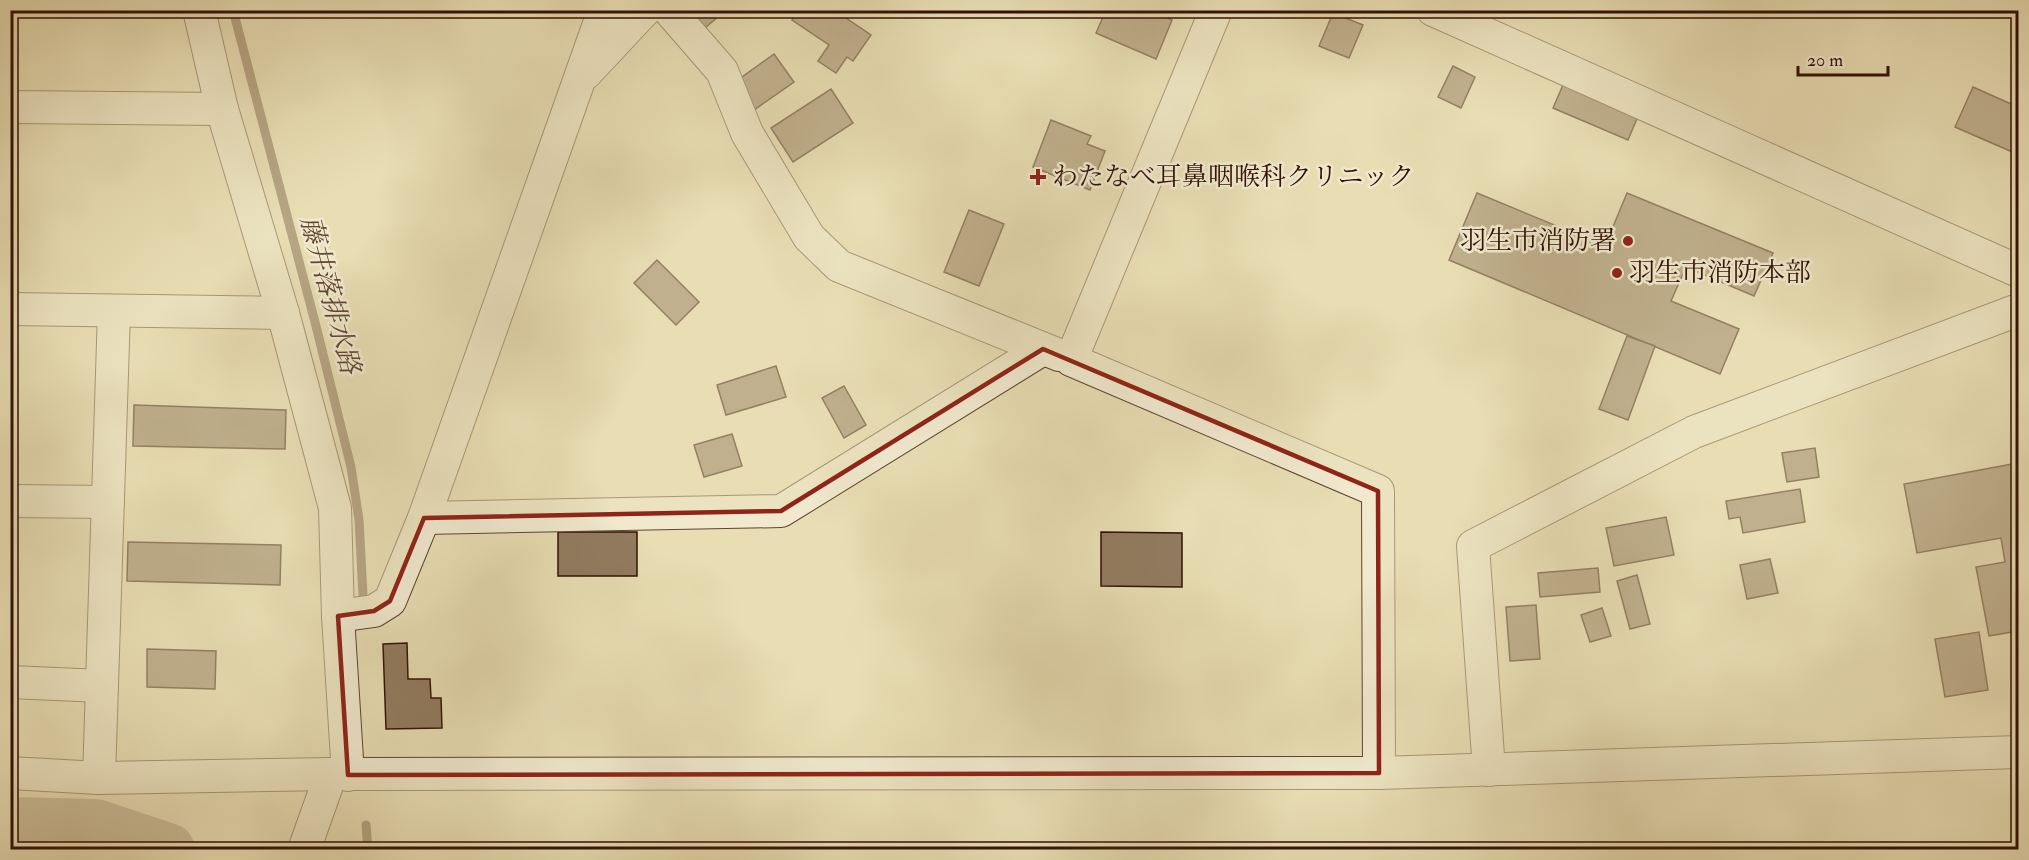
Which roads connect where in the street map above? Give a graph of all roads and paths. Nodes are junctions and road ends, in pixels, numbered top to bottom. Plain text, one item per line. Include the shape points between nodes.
1 (199, 10) edge
2 (604, 10) edge
3 (645, 10) edge
4 (669, 10) edge
5 (1216, 10) edge
6 (1433, 10) edge
7 (577, 83) junction
8 (10, 106) edge
9 (222, 109) junction
10 (2019, 271) edge
11 (10, 309) edge
12 (2019, 310) edge
13 (114, 311) junction
14 (283, 313) junction
15 (1057, 355) junction
16 (10, 501) edge
17 (108, 502) junction
18 (424, 518) junction
19 (338, 616) junction
20 (10, 682) edge
21 (102, 686) junction
22 (2019, 752) edge
23 (1489, 770) junction
24 (10, 773) edge
25 (1379, 773) junction
26 (339, 775) junction
27 (99, 778) junction
28 (304, 849) edge

1 - 9 street
2 - 7 street
3 - 7 street
4 - 15 street via 722,71 747,133 809,237 839,266
5 - 15 street
6 - 10 street
7 - 18 street
8 - 9 street
9 - 14 street
11 - 13 street
12 - 23 street via 1694,432 1473,546
13 - 14 street
13 - 17 street
14 - 19 street via 335,508
15 - 18 street via 782,511
15 - 25 street via 1377,491
16 - 17 street
17 - 21 street
18 - 19 street via 390,601 374,611
19 - 26 street
20 - 21 street
21 - 27 street
22 - 23 street
23 - 25 street
24 - 27 street
25 - 26 street
26 - 27 street
26 - 28 street

